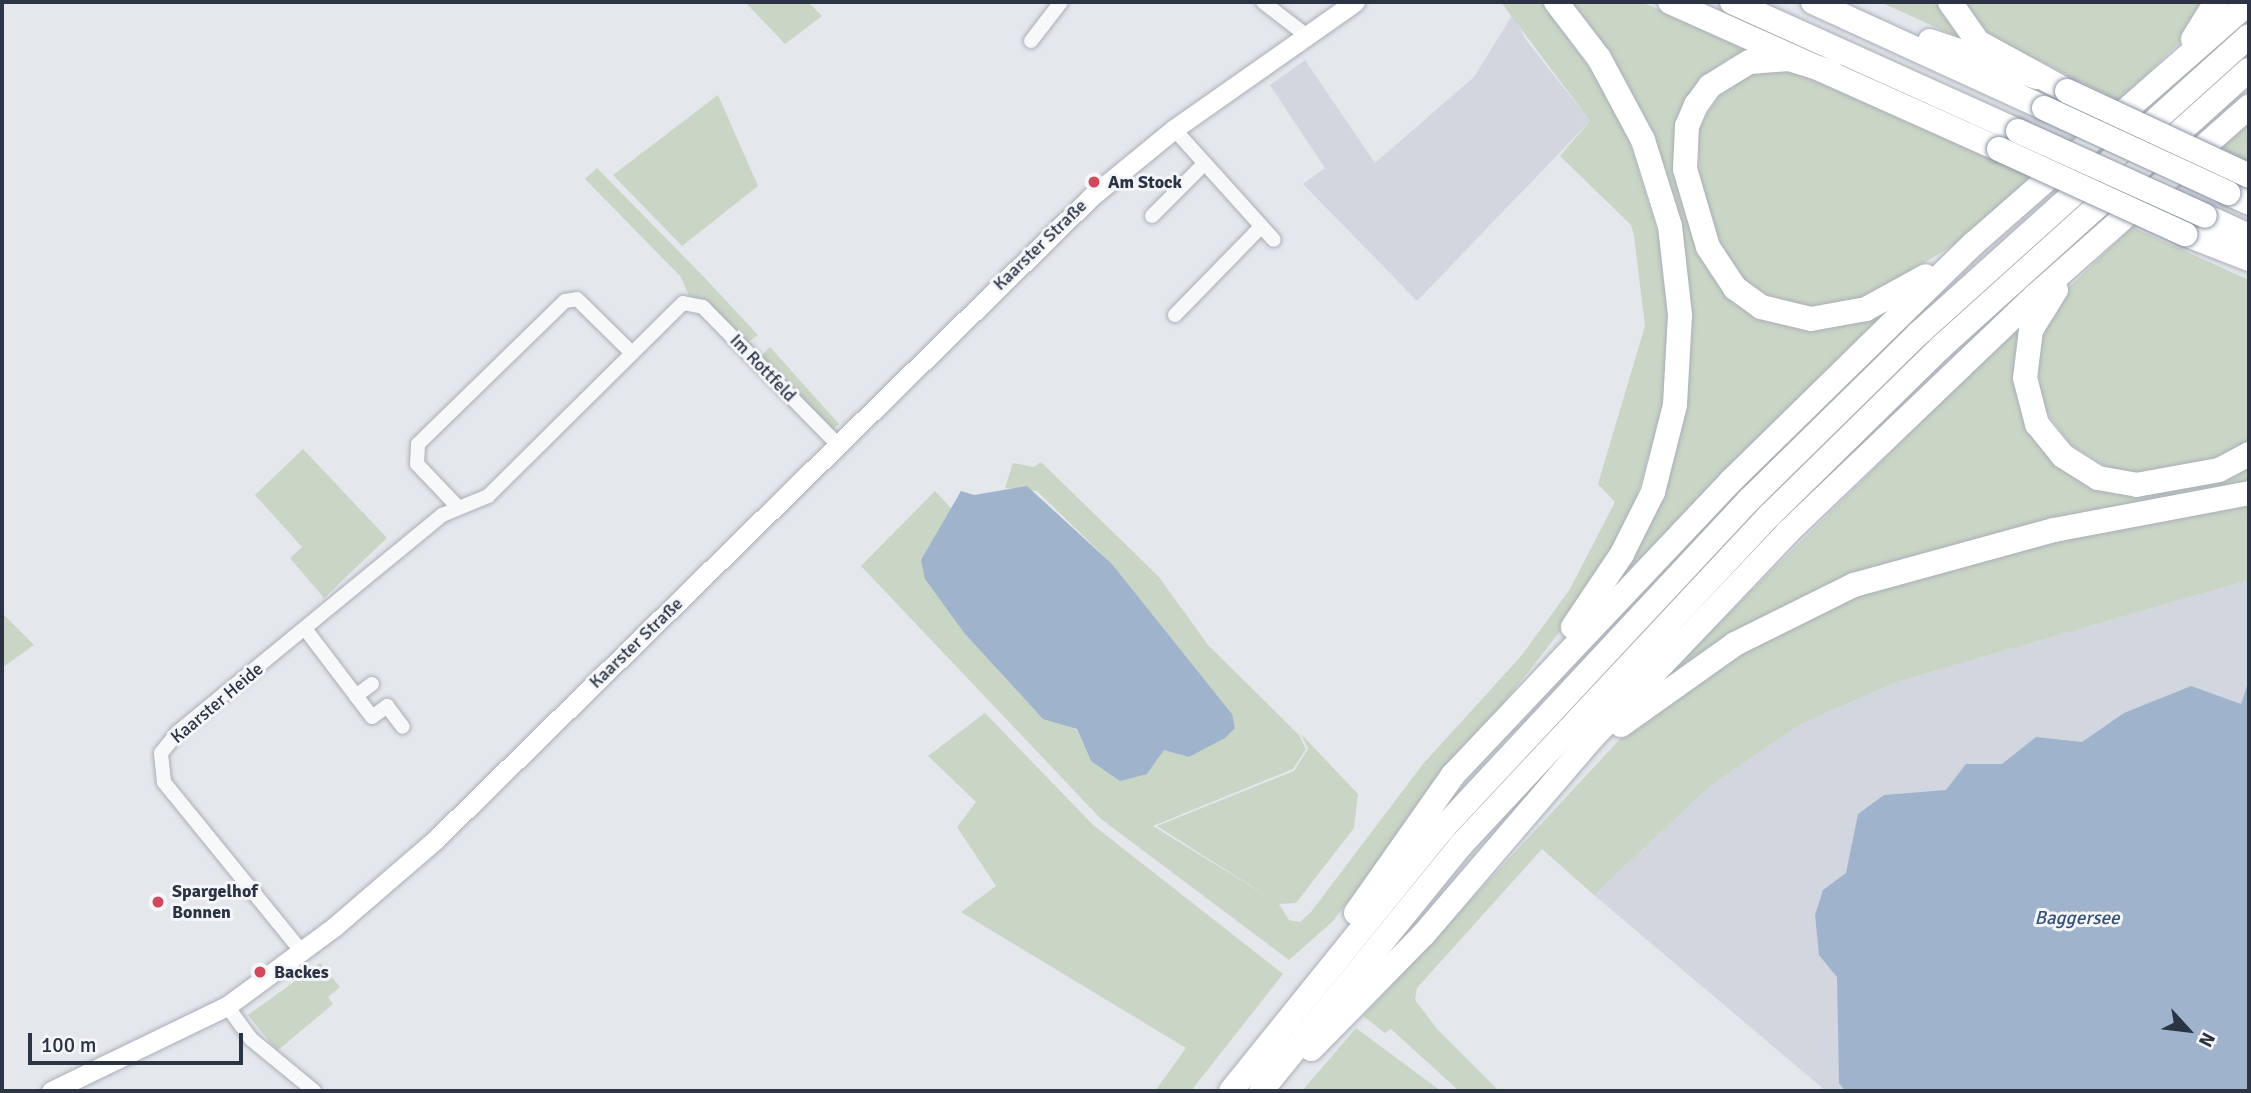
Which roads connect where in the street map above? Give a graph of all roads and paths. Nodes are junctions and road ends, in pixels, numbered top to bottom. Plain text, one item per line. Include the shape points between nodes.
1 (1061, 2) edge
2 (1263, 2) edge
3 (1355, 2) edge
4 (1556, 2) edge
5 (1670, 2) edge
6 (1732, 2) edge
7 (1813, 2) edge
8 (1950, 2) edge
9 (2216, 2) edge
10 (2249, 2) edge
11 (1307, 36) junction
12 (2249, 36) edge
13 (1031, 41) dead end
14 (2249, 70) edge
15 (1831, 72) junction
16 (2037, 76) junction
17 (2154, 84) junction
18 (2249, 107) edge
19 (1174, 129) junction
20 (1202, 166) junction
21 (2249, 176) edge
22 (2239, 198) edge
23 (1152, 216) dead end
24 (1261, 227) junction
25 (2249, 236) edge
26 (1274, 240) dead end
27 (1973, 244) junction
28 (2212, 247) junction
29 (2081, 256) junction
30 (2249, 259) edge
31 (2249, 268) edge
32 (683, 303) joint
33 (1175, 315) dead end
34 (632, 353) junction
35 (837, 444) junction
36 (2249, 454) edge
37 (2249, 493) edge
38 (457, 506) junction
39 (306, 631) junction
40 (372, 684) dead end
41 (1526, 693) junction
42 (356, 696) junction
43 (402, 726) dead end
44 (1553, 787) junction
45 (302, 952) junction
46 (1306, 994) junction
47 (227, 1006) junction
48 (51, 1091) edge
49 (314, 1091) edge
50 (1231, 1091) edge
51 (1261, 1091) edge
52 (1269, 1091) edge

1 - 13 street
2 - 11 street
3 - 11 main road, Kaarster Straße
4 - 41 highway via 1623,99 1659,181 1677,270 1679,360 1666,450 1639,525
5 - 15 highway
6 - 25 highway, bridge
7 - 16 highway
7 - 22 highway, bridge
8 - 16 highway via 1978,42
9 - 17 highway
10 - 17 highway
11 - 19 main road, Kaarster Straße
12 - 46 highway via 1947,307 1749,500 1445,826
14 - 51 highway via 1951,338 1770,515 1461,846
15 - 27 highway via 1789,60 1749,62 1710,86 1696,105 1688,126 1685,169 1718,268 1761,307 1811,319 1837,317 1894,297
15 - 28 highway, bridge
16 - 21 highway, bridge
17 - 27 highway
18 - 29 highway
19 - 20 street
19 - 35 main road, Kaarster Straße via 1054,230
20 - 23 street
20 - 24 street
24 - 26 street
24 - 33 street
27 - 41 highway
28 - 30 highway
28 - 31 highway
29 - 36 highway via 2039,313 2027,346 2027,395 2054,447 2098,478 2136,485 2219,470
29 - 44 highway via 1788,532
32 - 34 street, Kaarster Heide
32 - 35 street, Im Rottfeld via 703,307
34 - 38 street, Kaarster Heide via 488,496
34 - 38 street via 577,299 565,301 418,444 417,464
35 - 45 main road, Kaarster Straße via 435,840
37 - 44 highway via 2054,530 1854,586 1683,677
38 - 39 street, Kaarster Heide
39 - 42 street
39 - 45 street, Kaarster Heide via 178,732 159,764 164,782
40 - 42 street
41 - 46 highway via 1423,814
42 - 43 street via 372,717 387,706
44 - 52 highway via 1424,934
45 - 47 main road, Kaarster Straße
46 - 50 highway
47 - 48 main road, Kaarster Straße
47 - 49 street via 251,1039

